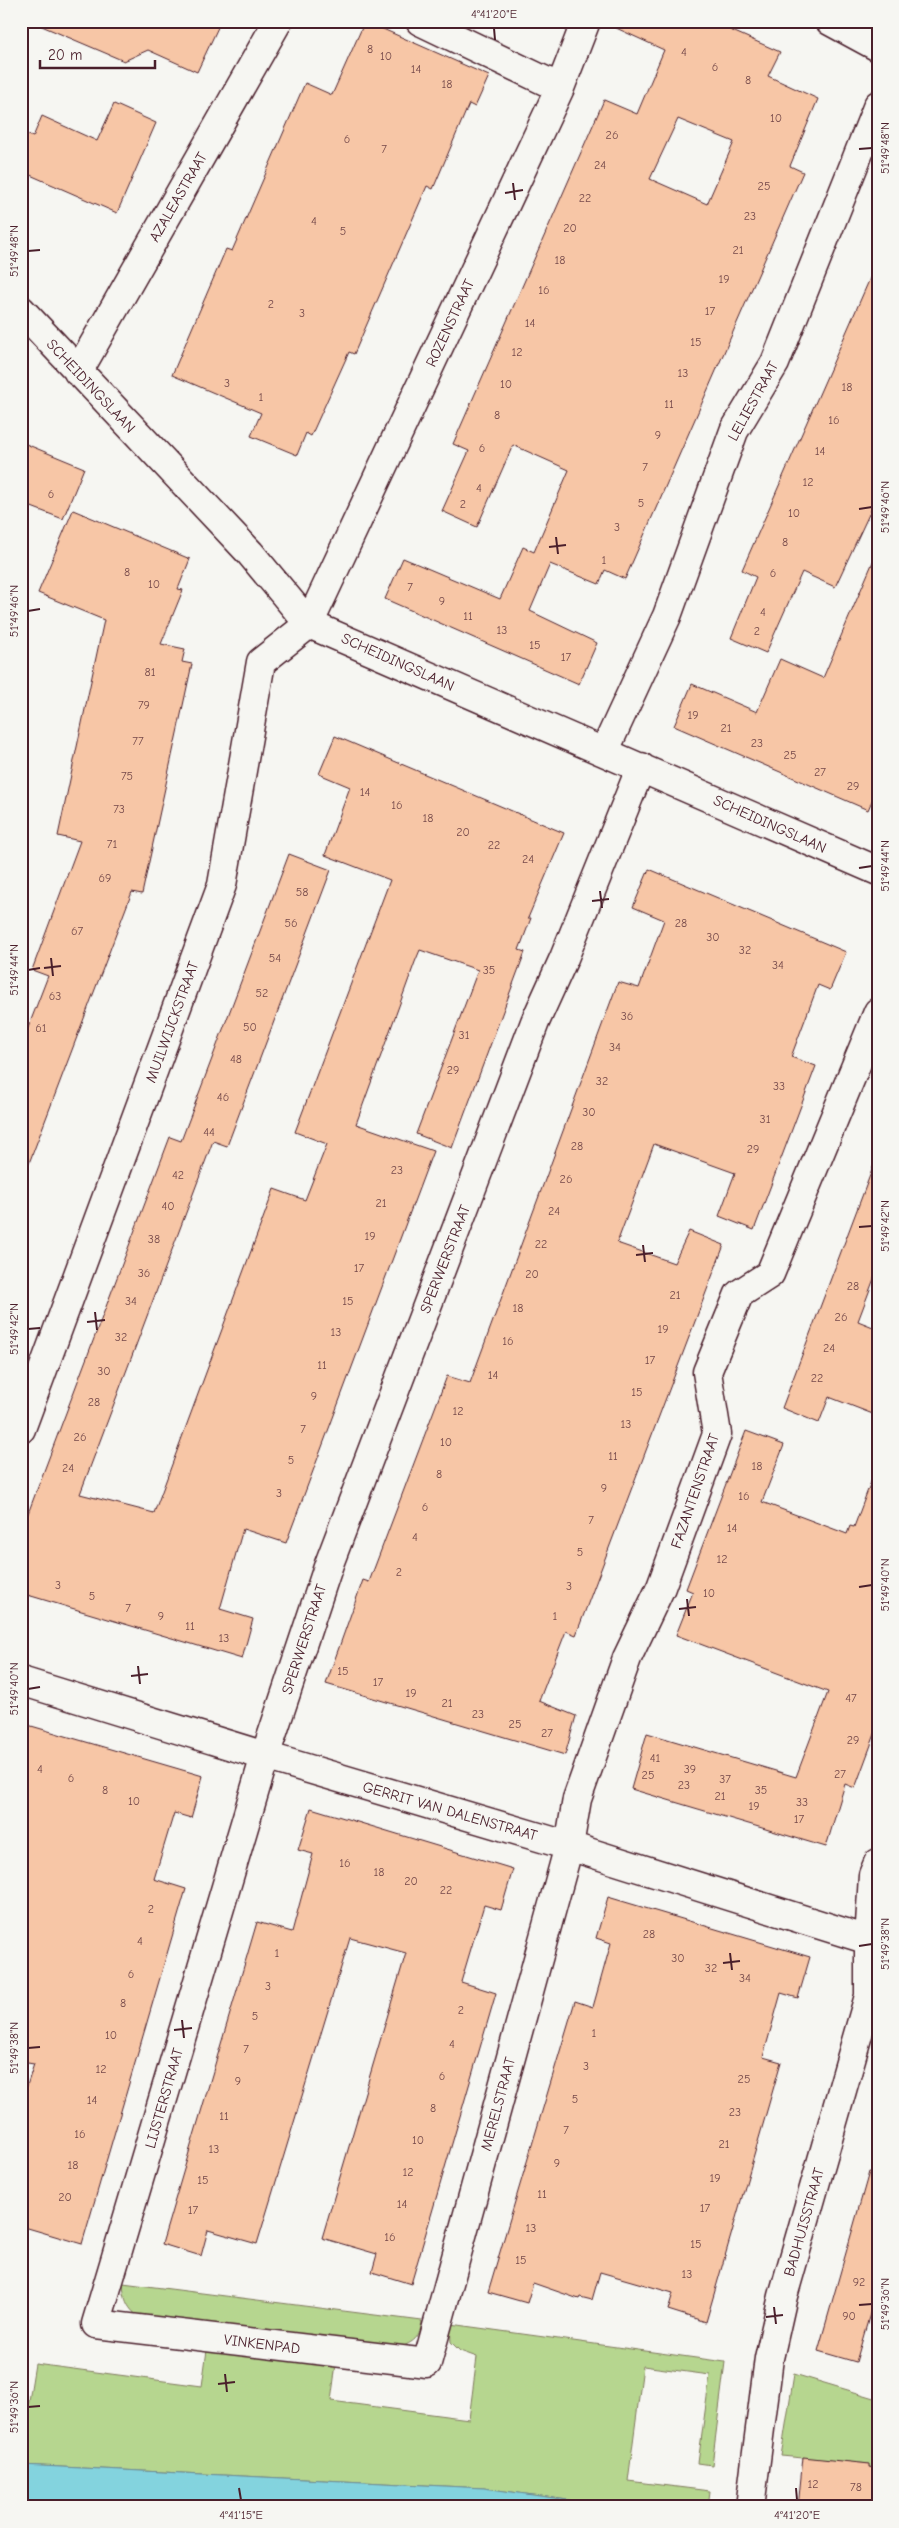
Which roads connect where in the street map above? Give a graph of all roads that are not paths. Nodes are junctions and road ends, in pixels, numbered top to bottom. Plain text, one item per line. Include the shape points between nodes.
1 (278, 21) edge
2 (420, 21) edge
3 (586, 21) edge
4 (830, 21) edge
5 (878, 47) edge
6 (560, 88) junction
7 (878, 105) edge
8 (21, 310) edge
9 (78, 372) junction
10 (309, 624) junction
11 (604, 752) junction
12 (641, 767) junction
13 (878, 871) edge
14 (878, 1012) edge
15 (21, 1429) edge
16 (21, 1681) edge
17 (265, 1756) junction
18 (569, 1846) junction
19 (878, 1864) edge
20 (873, 1942) edge
21 (96, 2324) joint
22 (427, 2363) joint
23 (750, 2507) edge

1 - 9 street, AZALEASTRAAT
2 - 6 street
3 - 6 street, ROZENSTRAAT
4 - 5 street
6 - 10 street, ROZENSTRAAT
7 - 11 street, LELIESTRAAT via 775,363 734,431 667,616
8 - 9 street, SCHEIDINGSLAAN
9 - 10 street, SCHEIDINGSLAAN via 250,552
10 - 11 street, SCHEIDINGSLAAN
10 - 15 street, MUILWIJCKSTRAAT via 262,662 222,885
11 - 12 street, SCHEIDINGSLAAN
12 - 13 street, SCHEIDINGSLAAN
12 - 17 street, SPERWERSTRAAT via 535,1022 329,1564
14 - 18 street, FAZANTENSTRAAT via 770,1274 739,1294 707,1372 717,1434 661,1588 627,1658 577,1799
16 - 17 street, GERRIT VAN DALENSTRAAT
17 - 18 street, GERRIT VAN DALENSTRAAT
17 - 21 street, LIJSTERSTRAAT
18 - 20 street, GERRIT VAN DALENSTRAAT
18 - 22 street, MERELSTRAAT
19 - 20 street, BADHUISSTRAAT via 873,1875
20 - 23 street, BADHUISSTRAAT via 869,1996 783,2296 769,2358
21 - 22 street, VINKENPAD

